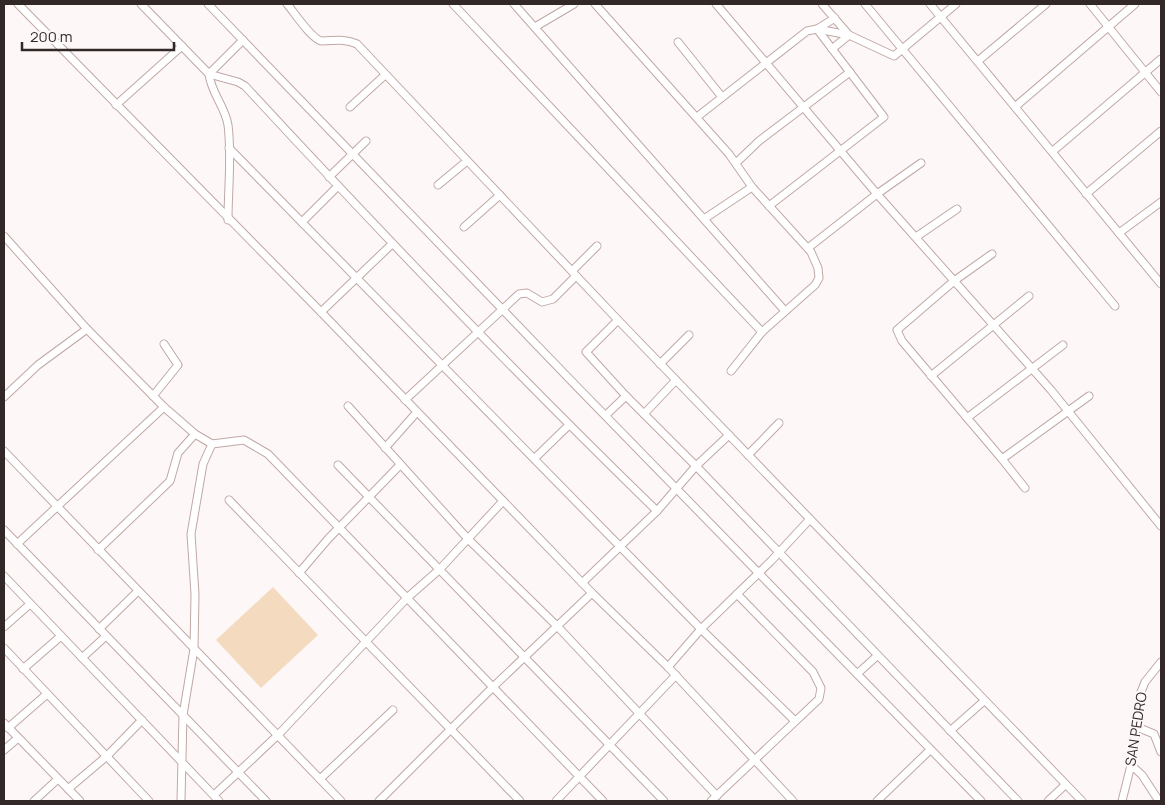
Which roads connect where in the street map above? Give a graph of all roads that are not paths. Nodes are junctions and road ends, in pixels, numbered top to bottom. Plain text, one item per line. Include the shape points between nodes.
1 (18, 4) edge
2 (141, 4) edge
3 (208, 4) edge
4 (287, 4) edge
5 (453, 4) edge
6 (514, 4) edge
7 (574, 4) edge
8 (595, 4) edge
9 (716, 4) edge
10 (822, 4) edge
11 (865, 4) edge
12 (930, 4) edge
13 (956, 4) edge
14 (1046, 4) edge
15 (1090, 4) edge
16 (1135, 4) edge
17 (940, 16) junction
18 (834, 18) junction
19 (1109, 26) junction
20 (535, 27) junction
21 (817, 29) junction
22 (849, 35) junction
23 (243, 40) junction
24 (678, 42) dead end
25 (182, 46) junction
26 (832, 48) junction
27 (902, 50) junction
28 (1161, 59) edge
29 (978, 60) junction
30 (766, 64) junction
31 (850, 72) junction
32 (1145, 72) junction
33 (209, 74) junction
34 (385, 75) junction
35 (1161, 92) edge
36 (722, 97) junction
37 (116, 105) junction
38 (350, 106) dead end
39 (1016, 106) junction
40 (802, 107) junction
41 (696, 117) junction
42 (1161, 131) edge
43 (366, 141) dead end
44 (229, 148) junction
45 (840, 151) junction
46 (1052, 151) junction
47 (352, 154) junction
48 (467, 161) junction
49 (736, 163) junction
50 (921, 163) dead end
51 (329, 177) junction
52 (438, 185) dead end
53 (338, 186) junction
54 (752, 187) junction
55 (877, 194) junction
56 (1086, 194) junction
57 (500, 195) junction
58 (1161, 202) edge
59 (769, 206) junction
60 (957, 209) dead end
61 (704, 219) junction
62 (228, 220) junction
63 (302, 222) junction
64 (464, 227) dead end
65 (1120, 233) junction
66 (916, 237) junction
67 (4, 238) edge
68 (392, 244) junction
69 (597, 246) dead end
70 (808, 248) junction
71 (992, 254) dead end
72 (574, 274) junction
73 (356, 278) junction
74 (954, 281) junction
75 (1161, 282) edge
76 (1029, 296) dead end
77 (1115, 306) dead end
78 (501, 311) junction
79 (785, 311) junction
80 (321, 312) junction
81 (618, 320) junction
82 (993, 324) junction
83 (87, 329) junction
84 (478, 332) junction
85 (762, 332) junction
86 (689, 336) dead end
87 (164, 344) dead end
88 (1062, 345) dead end
89 (660, 364) junction
90 (442, 365) junction
91 (1032, 369) junction
92 (731, 371) dead end
93 (931, 376) junction
94 (676, 380) junction
95 (153, 396) junction
96 (626, 396) junction
97 (1089, 396) dead end
98 (4, 397) edge
99 (405, 400) junction
100 (348, 406) dead end
101 (164, 407) junction
102 (1068, 411) junction
103 (417, 412) junction
104 (644, 414) junction
105 (606, 415) junction
106 (966, 418) junction
107 (779, 423) dead end
108 (569, 426) junction
109 (195, 434) junction
110 (729, 434) junction
111 (212, 444) junction
112 (385, 448) junction
113 (4, 451) edge
114 (748, 455) junction
115 (535, 458) junction
116 (1002, 459) junction
117 (338, 465) dead end
118 (400, 465) junction
119 (696, 466) junction
120 (677, 488) junction
121 (1025, 488) dead end
122 (370, 497) junction
123 (229, 500) dead end
124 (503, 501) junction
125 (57, 507) junction
126 (657, 511) junction
127 (810, 519) junction
128 (1161, 526) edge
129 (339, 528) junction
130 (4, 530) edge
131 (468, 539) junction
132 (17, 544) junction
133 (621, 547) junction
134 (98, 550) junction
135 (777, 553) junction
136 (440, 569) junction
137 (299, 573) junction
138 (759, 573) junction
139 (4, 576) edge
140 (582, 583) junction
141 (138, 591) junction
142 (592, 593) junction
143 (738, 594) junction
144 (407, 598) junction
145 (30, 604) junction
146 (4, 627) edge
147 (558, 627) junction
148 (99, 629) junction
149 (701, 629) junction
150 (61, 636) junction
151 (106, 636) junction
152 (366, 642) junction
153 (4, 648) edge
154 (194, 649) junction
155 (877, 656) junction
156 (526, 657) junction
157 (82, 658) junction
158 (1161, 662) edge
159 (668, 667) junction
160 (23, 669) junction
161 (857, 674) junction
162 (676, 675) junction
163 (493, 687) junction
164 (47, 694) junction
165 (984, 701) junction
166 (392, 710) dead end
167 (640, 714) junction
168 (183, 715) junction
169 (142, 720) junction
170 (796, 721) junction
171 (6, 726) edge
172 (1137, 727) junction
173 (450, 729) junction
174 (950, 731) junction
175 (278, 734) junction
176 (18, 738) junction
177 (610, 746) junction
178 (4, 750) edge
179 (930, 750) junction
180 (1161, 752) edge
181 (107, 756) junction
182 (755, 760) junction
183 (181, 761) junction
184 (1131, 765) junction
185 (238, 772) junction
186 (580, 778) junction
187 (58, 779) junction
188 (320, 779) junction
189 (1065, 785) junction
190 (68, 789) junction
191 (216, 798) edge
192 (714, 799) edge
193 (34, 801) edge
194 (80, 801) edge
195 (149, 801) edge
196 (181, 801) edge
197 (266, 801) edge
198 (341, 801) edge
199 (379, 801) edge
200 (520, 801) edge
201 (556, 801) edge
202 (603, 801) edge
203 (664, 801) edge
204 (793, 801) edge
205 (878, 801) edge
206 (981, 801) edge
207 (1018, 801) edge
208 (1048, 801) edge
209 (1082, 801) edge
210 (1122, 801) edge
211 (1159, 801) edge

1 - 37 street
2 - 25 street
3 - 23 street
4 - 34 street via 314,37 320,41 345,39 357,44
5 - 85 street
6 - 20 street
7 - 20 street
8 - 41 street
9 - 30 street
10 - 18 street
11 - 27 street
12 - 17 street
13 - 17 street
14 - 29 street
15 - 19 street
16 - 19 street
17 - 27 street
17 - 29 street
18 - 21 street
18 - 22 street
19 - 32 street
19 - 39 street
20 - 61 street
21 - 22 street
21 - 26 street
21 - 30 street via 807,31
22 - 26 street
22 - 27 street via 894,56
23 - 33 street
23 - 47 street
24 - 36 street
25 - 33 street
25 - 37 street
26 - 31 street
27 - 77 street
28 - 32 street
29 - 39 street
30 - 36 street
30 - 40 street
31 - 40 street
31 - 45 street via 884,117
32 - 35 street
32 - 46 street
33 - 44 street via 210,83 224,108
33 - 51 street via 245,86
34 - 38 street
34 - 48 street
36 - 41 street
37 - 62 street
39 - 46 street
40 - 45 street
40 - 49 street
41 - 49 street
42 - 56 street
43 - 47 street
44 - 62 street
44 - 63 street
45 - 55 street
45 - 59 street
46 - 56 street
47 - 51 street
47 - 78 street
48 - 52 street
48 - 57 street
49 - 54 street
50 - 55 street
51 - 53 street
53 - 63 street
53 - 68 street
54 - 59 street
54 - 61 street
55 - 66 street
55 - 70 street
56 - 65 street
57 - 64 street
57 - 72 street
58 - 65 street
59 - 70 street
60 - 66 street
61 - 79 street
62 - 80 street
63 - 73 street
65 - 75 street
66 - 74 street
67 - 83 street
68 - 73 street
68 - 84 street
69 - 72 street
70 - 79 street via 818,268 819,278
71 - 74 street
72 - 78 street via 553,299 542,302 527,293 519,294
72 - 81 street
73 - 80 street
73 - 90 street
74 - 82 street
74 - 93 street via 897,330 902,341
76 - 82 street
78 - 84 street
78 - 105 street
79 - 85 street
80 - 99 street
81 - 89 street
81 - 96 street via 586,352
82 - 91 street
82 - 93 street
83 - 95 street
83 - 98 street via 38,365
84 - 90 street
84 - 108 street
85 - 92 street
86 - 89 street
87 - 95 street via 178,365
88 - 91 street
89 - 94 street
90 - 99 street
90 - 115 street
91 - 102 street
91 - 106 street
93 - 106 street
94 - 104 street
94 - 110 street
95 - 101 street
96 - 104 street
96 - 105 street
97 - 102 street
99 - 103 street
100 - 112 street
101 - 109 street
101 - 125 street
102 - 116 street
102 - 128 street
103 - 112 street
103 - 124 street
104 - 119 street
105 - 120 street
106 - 116 street
107 - 114 street
108 - 115 street
108 - 126 street
109 - 111 street
109 - 134 street via 178,454 170,481
110 - 114 street
110 - 119 street
111 - 129 street via 244,440 256,445
111 - 154 street via 203,464 191,534
112 - 118 street
113 - 125 street
114 - 127 street
115 - 133 street
116 - 121 street
117 - 122 street
118 - 122 street
118 - 131 street
119 - 120 street
119 - 135 street
120 - 126 street
120 - 138 street
122 - 129 street
122 - 136 street
123 - 137 street
124 - 131 street
124 - 140 street
125 - 132 street
125 - 134 street
126 - 133 street
127 - 135 street
127 - 165 street
129 - 137 street
129 - 144 street
130 - 132 street
131 - 136 street
131 - 147 street
132 - 148 street
133 - 140 street
133 - 149 street
134 - 141 street
135 - 138 street
135 - 155 street
136 - 144 street
136 - 156 street
137 - 152 street
138 - 143 street
138 - 161 street
139 - 145 street
140 - 142 street
141 - 148 street
141 - 154 street
142 - 147 street
142 - 159 street
143 - 149 street
143 - 170 street via 813,672 822,688 819,699
144 - 152 street
144 - 163 street
145 - 146 street
145 - 150 street
147 - 156 street
147 - 167 street
148 - 151 street
149 - 159 street
149 - 170 street
150 - 157 street
150 - 160 street
151 - 157 street
151 - 168 street
152 - 173 street
152 - 175 street
153 - 160 street
154 - 168 street
154 - 175 street
155 - 161 street
155 - 174 street
156 - 163 street
156 - 177 street
157 - 169 street
158 - 172 street, SAN PEDRO via 1141,692
159 - 162 street
160 - 164 street
161 - 179 street
162 - 167 street
162 - 182 street
163 - 173 street
163 - 186 street
164 - 171 street
164 - 181 street
165 - 174 street
165 - 189 street
166 - 188 street
167 - 177 street
167 - 192 street
168 - 183 street
168 - 185 street
169 - 181 street
169 - 183 street
170 - 182 street
171 - 176 street
172 - 180 street via 1154,734
172 - 184 street, SAN PEDRO
173 - 199 street
173 - 200 street
174 - 207 street
175 - 185 street
175 - 188 street
176 - 178 street
176 - 187 street
177 - 186 street
177 - 203 street
179 - 205 street
179 - 206 street
181 - 190 street
181 - 195 street
182 - 192 street
182 - 204 street
183 - 191 street
183 - 196 street
184 - 210 street, SAN PEDRO
184 - 211 street via 1142,775
185 - 191 street
185 - 197 street
186 - 201 street
186 - 202 street
187 - 190 street
187 - 193 street
188 - 198 street
189 - 208 street
189 - 209 street
190 - 194 street

